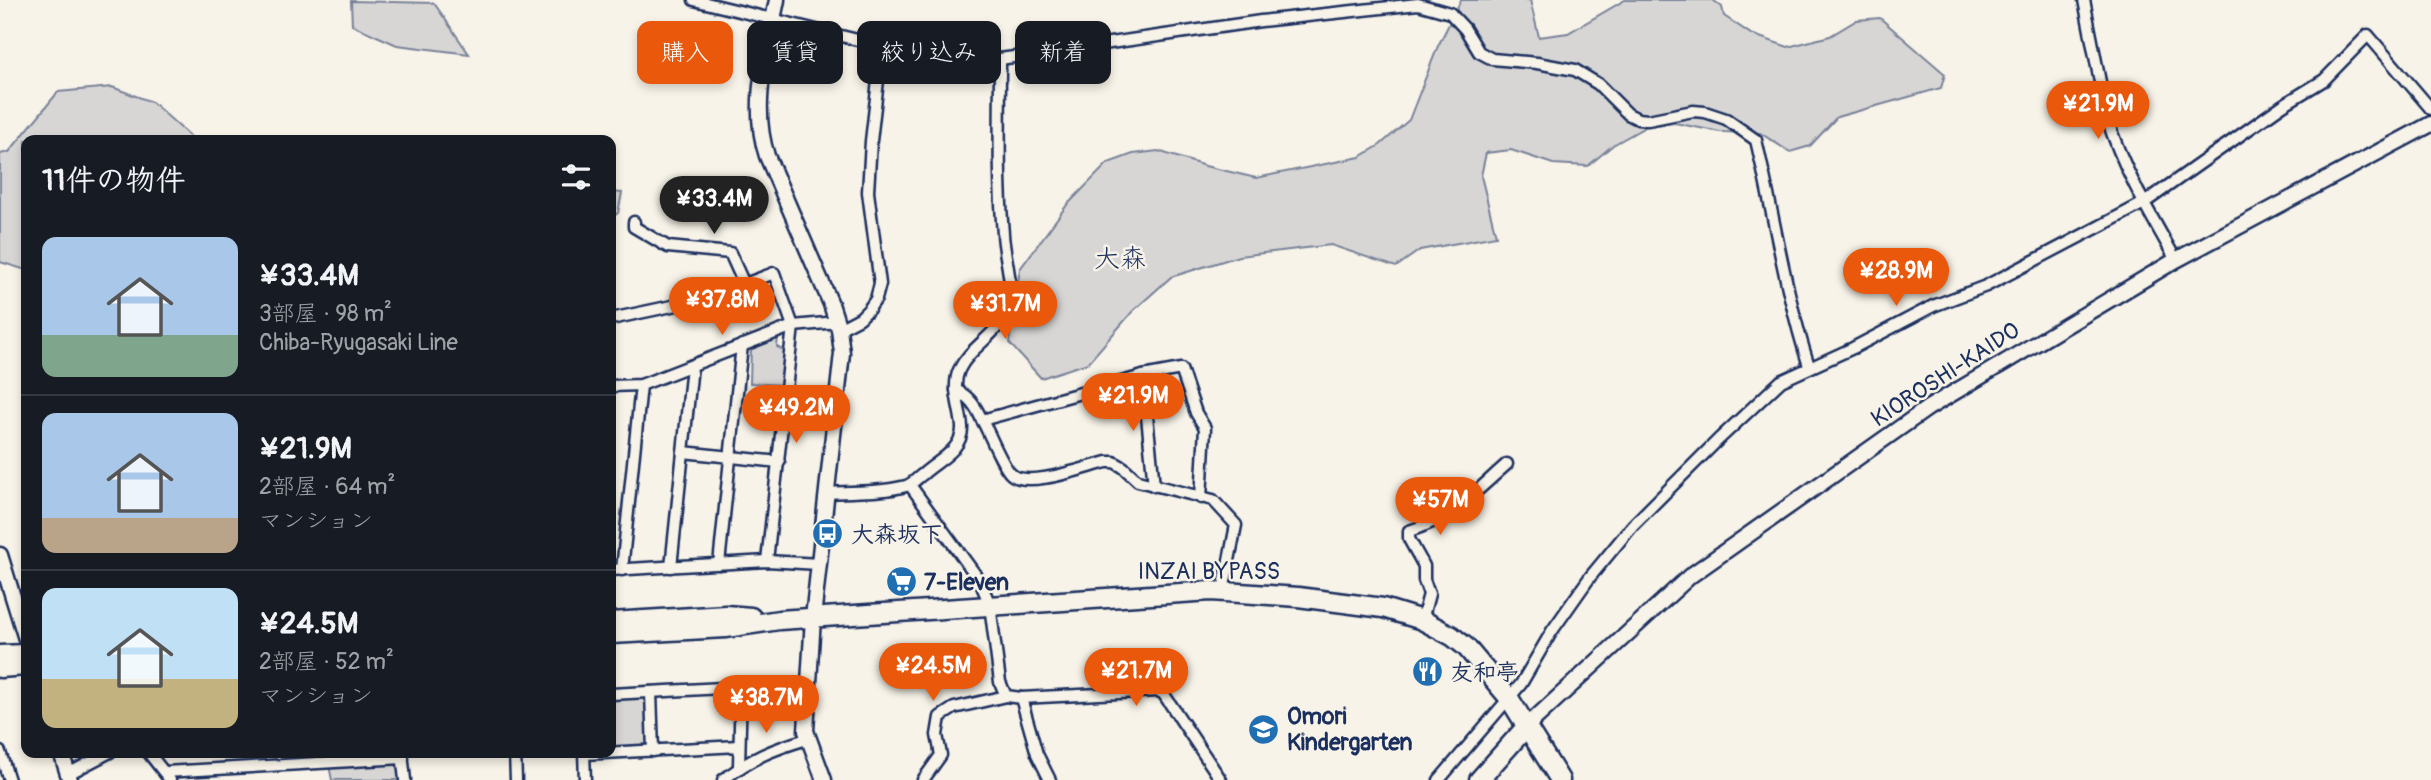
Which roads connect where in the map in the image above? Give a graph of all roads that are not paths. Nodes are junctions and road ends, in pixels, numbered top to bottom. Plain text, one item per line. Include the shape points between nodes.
1 (694, 0) edge
2 (777, 0) edge
3 (2086, 2) edge
4 (773, 20) junction
5 (857, 40) edge
6 (1001, 60) edge
7 (878, 84) edge
8 (1000, 84) edge
9 (2431, 109) edge
10 (2431, 124) edge
11 (2144, 203) junction
12 (634, 222) dead end
13 (2176, 260) junction
14 (744, 284) junction
15 (616, 318) edge
16 (793, 326) junction
17 (838, 326) junction
18 (742, 345) junction
19 (692, 366) junction
20 (1809, 366) junction
21 (1143, 376) junction
22 (641, 385) junction
23 (616, 386) edge
24 (956, 390) junction
25 (982, 420) junction
26 (683, 452) junction
27 (731, 456) junction
28 (779, 462) junction
29 (1507, 464) dead end
30 (910, 485) junction
31 (1154, 486) junction
32 (827, 493) junction
33 (1201, 498) junction
34 (0, 555) edge
35 (767, 562) junction
36 (819, 564) junction
37 (719, 565) junction
38 (671, 567) junction
39 (616, 570) edge
40 (1223, 591) junction
41 (990, 604) junction
42 (813, 618) junction
43 (779, 620) junction
44 (1422, 620) junction
45 (616, 622) edge
46 (21, 623) edge
47 (616, 634) edge
48 (21, 654) edge
49 (0, 655) edge
50 (21, 666) edge
51 (0, 668) edge
52 (651, 692) junction
53 (616, 694) edge
54 (1006, 696) junction
55 (1020, 698) junction
56 (1509, 698) junction
57 (1527, 726) junction
58 (807, 739) junction
59 (740, 746) junction
60 (653, 751) junction
61 (616, 752) edge
62 (0, 754) edge
63 (63, 758) edge
64 (100, 758) edge
65 (153, 758) edge
66 (285, 758) edge
67 (363, 758) edge
68 (402, 758) edge
69 (515, 758) edge
70 (584, 758) edge
71 (285, 764) junction
72 (739, 766) junction
73 (168, 776) edge
74 (69, 777) edge
75 (9, 780) edge
76 (405, 780) edge
77 (516, 780) edge
78 (585, 780) edge
79 (723, 780) edge
80 (824, 780) edge
81 (923, 780) edge
82 (1051, 780) edge
83 (1221, 780) edge
84 (1439, 780) edge
85 (1479, 780) edge
86 (1560, 780) edge

1 - 4 street
2 - 4 main road
3 - 11 street via 2107,118
4 - 5 street
4 - 17 main road via 760,93 764,145
6 - 20 street via 1363,9 1418,4 1439,8 1457,20 1479,52 1492,59 1575,70 1638,119 1705,112 1726,119 1756,139 1781,264
7 - 17 street via 868,192 880,284 869,309 860,318
8 - 24 street via 999,170 1008,308 958,371
9 - 11 street via 2368,35 2324,80
10 - 13 main road, KIOROSHI-KAIDO
11 - 13 street
11 - 20 street via 1986,286 1933,306
12 - 14 street via 634,227 668,247 730,253
13 - 57 main road, KIOROSHI-KAIDO via 1937,403 1690,576
14 - 15 street via 705,299
14 - 16 street via 774,273
16 - 17 street
16 - 18 street
16 - 28 street
17 - 32 main road via 842,353
18 - 19 street
18 - 27 street
19 - 22 street
19 - 26 street
20 - 56 street via 1781,381 1633,525 1590,576
21 - 25 street
21 - 31 street
21 - 33 street via 1181,369 1205,428
22 - 23 street
22 - 39 street
24 - 25 street via 975,406
24 - 30 street via 962,430 958,443
25 - 31 street via 1010,473 1022,480 1107,461
26 - 27 street
26 - 38 street
27 - 28 street
27 - 37 street
28 - 35 street
29 - 44 street via 1452,513 1409,531 1424,566 1429,594
30 - 32 street
30 - 41 street via 980,581
31 - 33 street
32 - 36 main road
33 - 40 street via 1213,500 1236,524
34 - 46 main road
35 - 36 street
35 - 37 street
36 - 42 main road
37 - 38 street
38 - 39 street
40 - 41 highway, INZAI BYPASS
40 - 44 highway, INZAI BYPASS via 1359,604
41 - 42 highway, INZAI BYPASS
41 - 54 street
42 - 43 highway, INZAI BYPASS
42 - 58 main road
43 - 45 highway, INZAI BYPASS via 726,615
43 - 47 highway, INZAI BYPASS via 726,628
44 - 56 highway, INZAI BYPASS via 1466,648
48 - 49 highway
50 - 51 highway
52 - 53 street
52 - 59 street via 741,687
52 - 60 street
54 - 55 street
54 - 81 street via 954,708 940,717 941,755
55 - 82 street via 1037,754
55 - 83 street via 1163,693
56 - 57 highway, INZAI BYPASS
56 - 84 street
57 - 85 highway
57 - 86 highway, INZAI BYPASS
58 - 72 street
58 - 80 main road
59 - 60 street
59 - 72 street
60 - 61 street
62 - 75 street
63 - 74 main road
64 - 74 street
65 - 73 street
66 - 71 street
67 - 71 street
68 - 76 street
69 - 77 street
70 - 78 street
71 - 73 street
72 - 79 street

